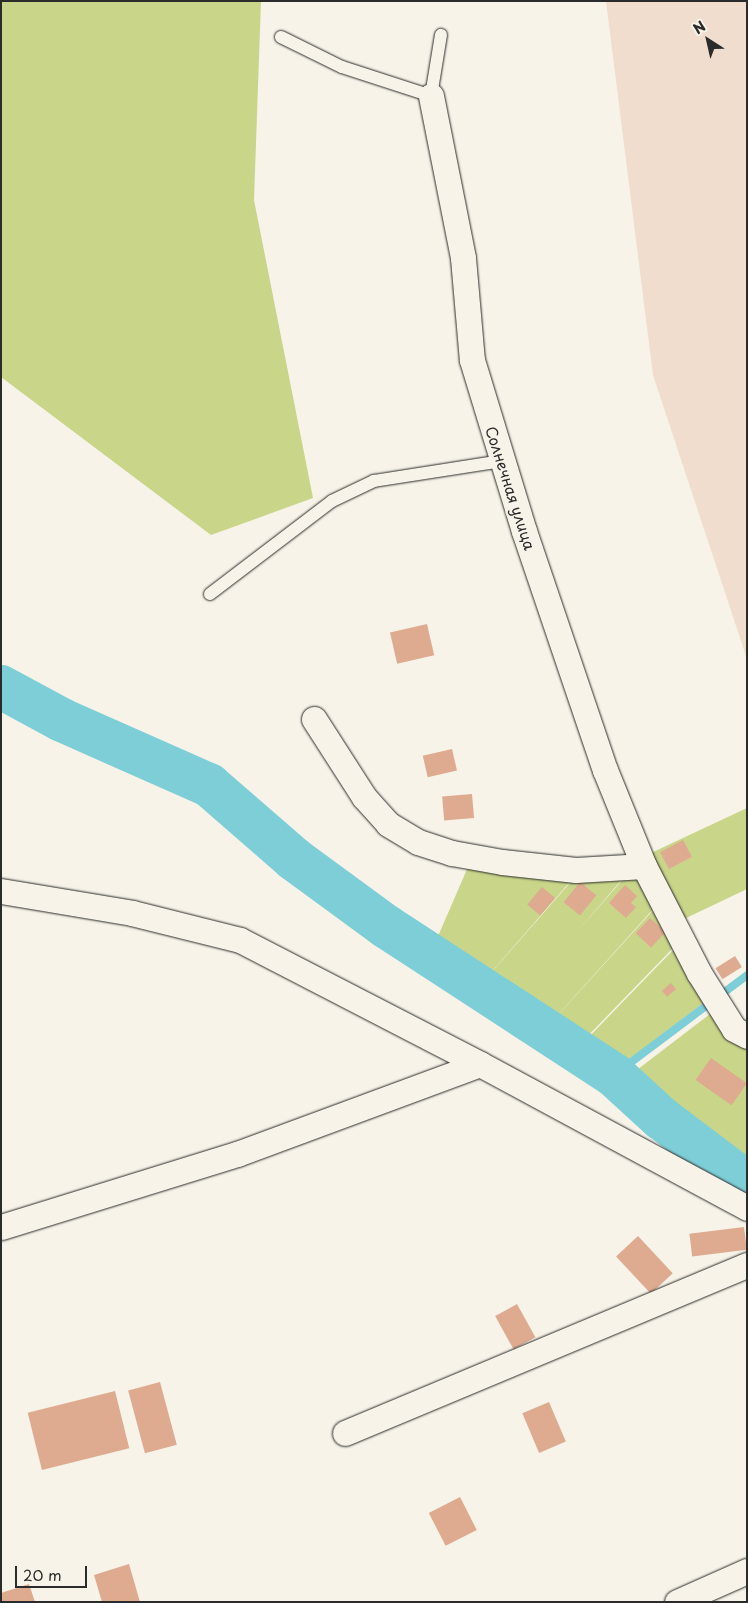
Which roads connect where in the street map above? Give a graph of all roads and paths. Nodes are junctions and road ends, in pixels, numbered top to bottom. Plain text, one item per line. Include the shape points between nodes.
1 (441, 35) dead end
2 (281, 37) dead end
3 (431, 96) junction
4 (502, 461) junction
5 (210, 594) dead end
6 (314, 719) dead end
7 (644, 866) junction
8 (1, 891) edge
9 (740, 1033) edge
10 (480, 1064) junction
11 (747, 1208) edge
12 (1, 1227) edge
13 (747, 1265) edge
14 (344, 1432) dead end
15 (747, 1571) edge
16 (676, 1602) edge

1 - 3 lane
2 - 3 lane via 342,67
3 - 4 street, Солнечная улица via 463,258 472,360
4 - 5 lane via 374,481 332,501
4 - 7 street, Солнечная улица via 605,770
6 - 7 street via 364,797 388,824 418,842 452,853 502,862 576,870
7 - 9 street, Солнечная улица via 699,973
8 - 10 street via 132,913 240,940
10 - 11 street
10 - 12 street via 237,1154
13 - 14 street
15 - 16 street

